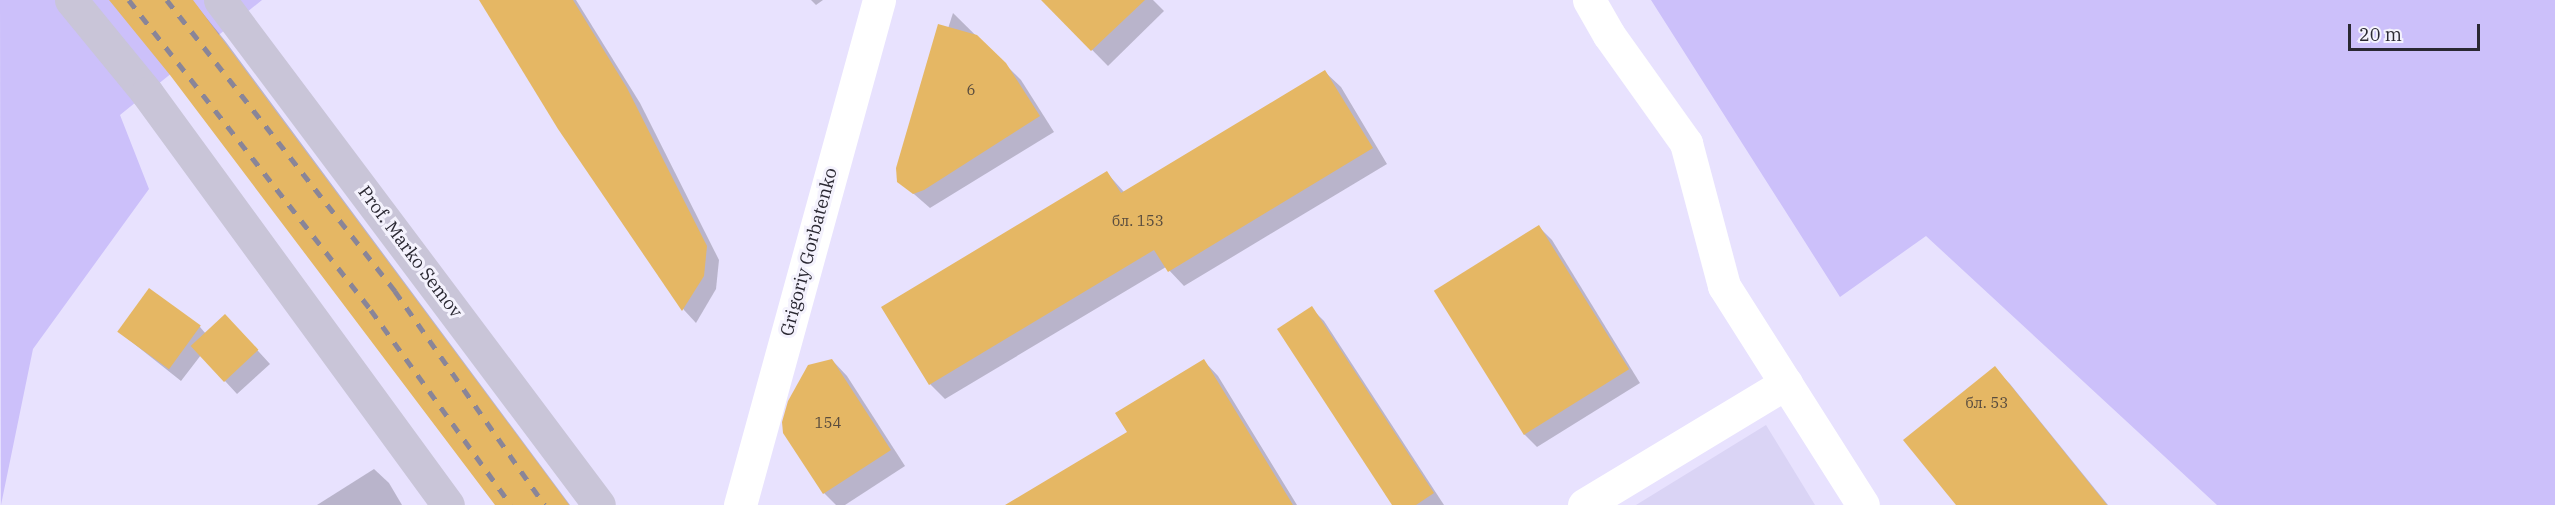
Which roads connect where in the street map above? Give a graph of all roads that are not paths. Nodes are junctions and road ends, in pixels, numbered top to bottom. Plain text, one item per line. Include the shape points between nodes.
1 (71, 0) edge
2 (879, 0) edge
3 (1589, 0) edge
4 (228, 10) edge
5 (1786, 383) junction
6 (448, 505) edge
7 (599, 505) edge
8 (740, 505) edge
9 (1584, 505) edge
10 (1863, 505) edge

1 - 6 main road via 147,93
2 - 8 street, Grigoriy Gorbatenko
3 - 5 street via 1609,35 1686,143 1724,286
4 - 7 main road, Prof. Marko Semov
5 - 9 street
5 - 10 street

